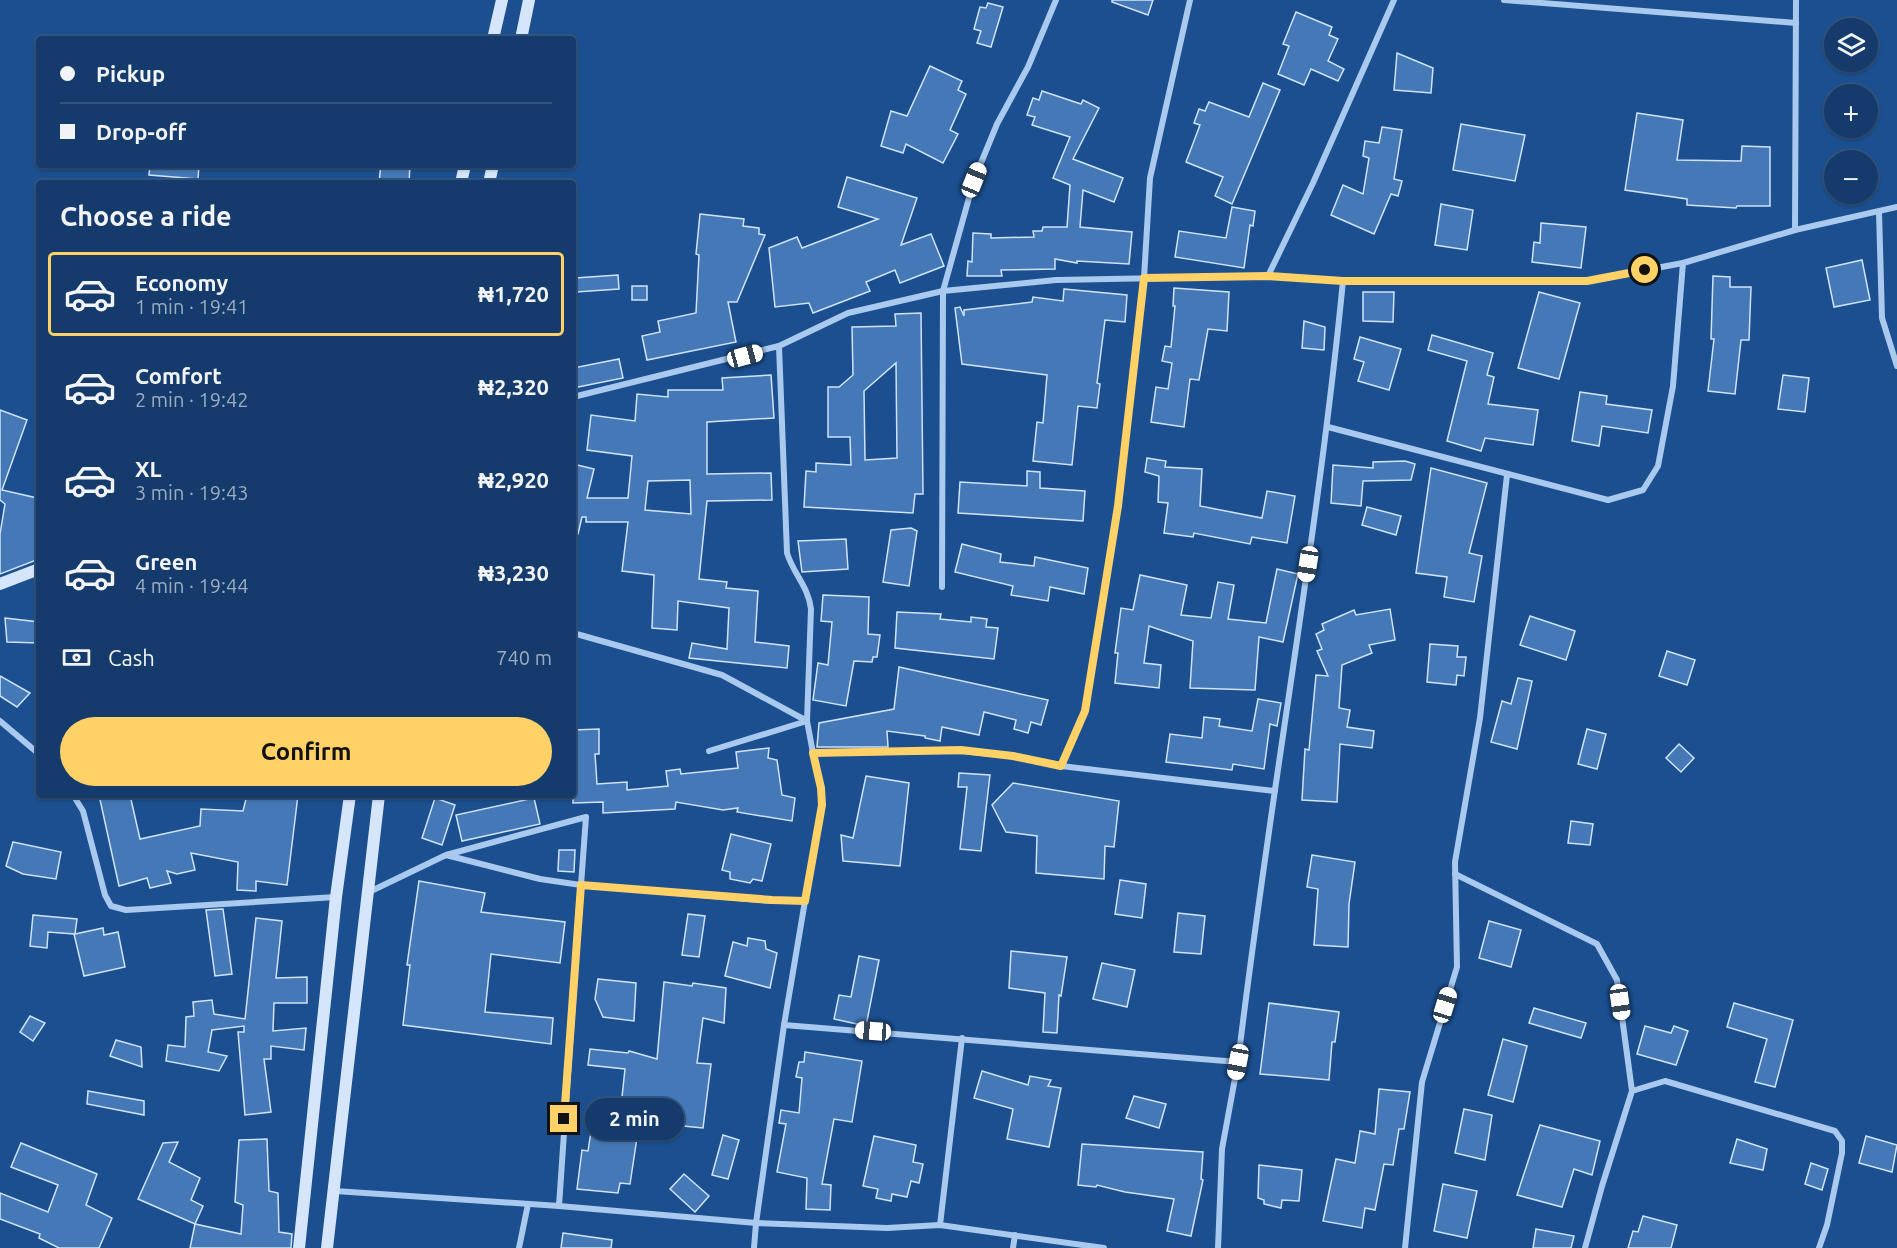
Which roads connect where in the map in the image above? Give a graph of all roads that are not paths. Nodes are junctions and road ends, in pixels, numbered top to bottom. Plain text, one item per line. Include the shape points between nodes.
1 (502, 0) edge
2 (529, 0) edge
3 (1056, 0) edge
4 (1190, 0) edge
5 (1394, 0) edge
6 (1504, 0) edge
7 (1796, 0) edge
8 (1796, 23) junction
9 (494, 36) edge
10 (522, 36) edge
11 (1897, 207) edge
12 (1879, 212) junction
13 (1795, 230) junction
14 (1683, 263) junction
15 (1268, 276) junction
16 (1144, 278) junction
17 (1343, 281) junction
18 (943, 291) junction
19 (779, 346) junction
20 (1897, 366) edge
21 (576, 396) edge
22 (1329, 427) junction
23 (1507, 475) junction
24 (36, 570) edge
25 (0, 584) edge
26 (942, 587) dead end
27 (576, 634) edge
28 (0, 721) edge
29 (807, 721) junction
30 (36, 751) edge
31 (709, 751) dead end
32 (813, 753) junction
33 (1061, 766) junction
34 (1275, 791) junction
35 (75, 798) edge
36 (350, 798) edge
37 (379, 798) edge
38 (446, 855) junction
39 (1455, 874) junction
40 (581, 885) junction
41 (367, 894) junction
42 (336, 897) junction
43 (805, 901) junction
44 (784, 1025) junction
45 (962, 1038) junction
46 (1238, 1062) junction
47 (1632, 1091) junction
48 (335, 1191) junction
49 (528, 1204) junction
50 (559, 1206) junction
51 (756, 1223) junction
52 (940, 1225) junction
53 (1015, 1235) junction
54 (299, 1248) edge
55 (327, 1248) edge
56 (519, 1248) edge
57 (754, 1248) edge
58 (1013, 1248) edge
59 (1104, 1248) edge
60 (1218, 1248) edge
61 (1405, 1248) edge
62 (1586, 1248) edge
63 (1819, 1248) edge

1 - 9 street
2 - 10 street
3 - 18 street via 974,180
4 - 16 street via 1150,178
5 - 15 street
6 - 8 street
7 - 8 street
8 - 13 street
11 - 12 street
12 - 13 street
12 - 20 street via 1882,318
13 - 14 street
14 - 17 street via 1587,281
14 - 23 street via 1673,386 1658,466 1643,490 1608,500
15 - 16 street
15 - 17 street
16 - 18 street via 1056,280
16 - 33 street via 1118,506 1085,711
17 - 22 street
18 - 19 street via 848,313
18 - 26 street
19 - 21 street
19 - 29 street via 787,553 810,597 811,609
22 - 23 street
22 - 34 street
23 - 39 street via 1480,718
24 - 25 street
27 - 29 street via 722,675
28 - 30 street
29 - 31 street
29 - 32 street
32 - 33 street via 961,750
32 - 43 street via 822,805
33 - 34 street
34 - 46 street
35 - 42 street via 83,811 111,906 126,910
36 - 42 street
37 - 41 street
38 - 40 street via 540,879
38 - 40 street via 586,817
38 - 41 street
39 - 47 street via 1597,944 1617,980
39 - 61 street via 1457,967 1422,1082
40 - 43 street
40 - 50 street
41 - 48 street
42 - 54 street
43 - 44 street
44 - 45 street
44 - 51 street
45 - 46 street
45 - 52 street
46 - 60 street via 1222,1149
47 - 62 street
47 - 63 street via 1665,1081 1835,1131 1842,1141 1842,1153
48 - 49 street
48 - 55 street
49 - 50 street
49 - 56 street
50 - 51 street
51 - 52 street via 887,1228
51 - 57 street
52 - 53 street
53 - 58 street
53 - 59 street

